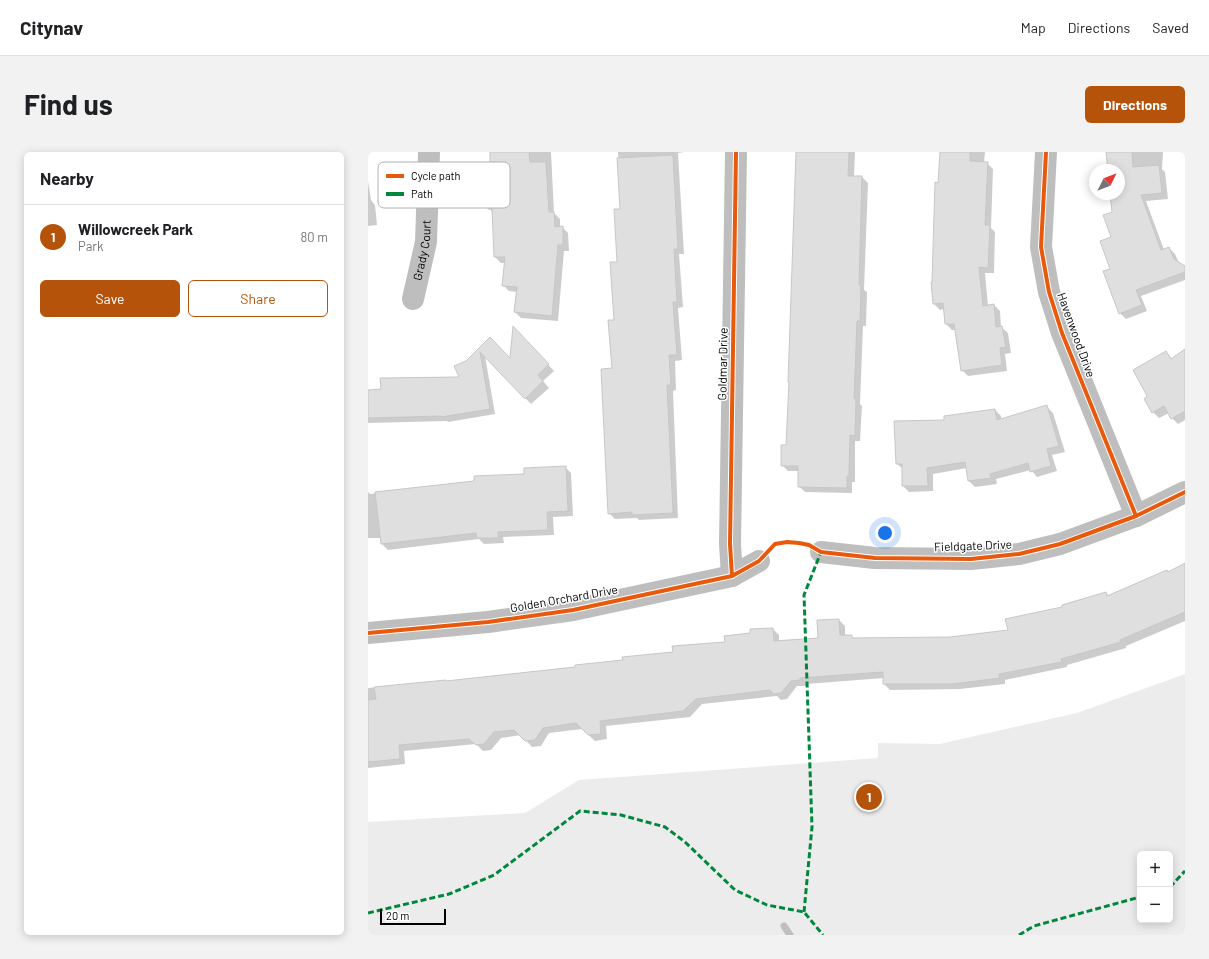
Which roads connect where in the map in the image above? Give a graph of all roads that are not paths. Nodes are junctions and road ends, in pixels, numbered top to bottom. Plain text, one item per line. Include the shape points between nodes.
1 (429, 152) edge
2 (736, 152) edge
3 (1046, 152) edge
4 (429, 162) edge
5 (427, 208) edge
6 (413, 299) dead end
7 (1185, 492) edge
8 (1136, 516) junction
9 (821, 552) dead end
10 (759, 561) dead end
11 (732, 576) junction
12 (368, 633) edge

1 - 4 street, Grady Court
2 - 11 street, Goldmar Drive via 730,544
3 - 8 street, Havenwood Drive via 1041,247 1049,292 1062,333
5 - 6 street, Grady Court via 426,242
7 - 8 street, Fieldgate Drive
8 - 9 street, Fieldgate Drive via 1060,544 1019,554 971,559 875,558
10 - 11 street, Golden Orchard Drive
11 - 12 street, Golden Orchard Drive via 573,610 488,622

